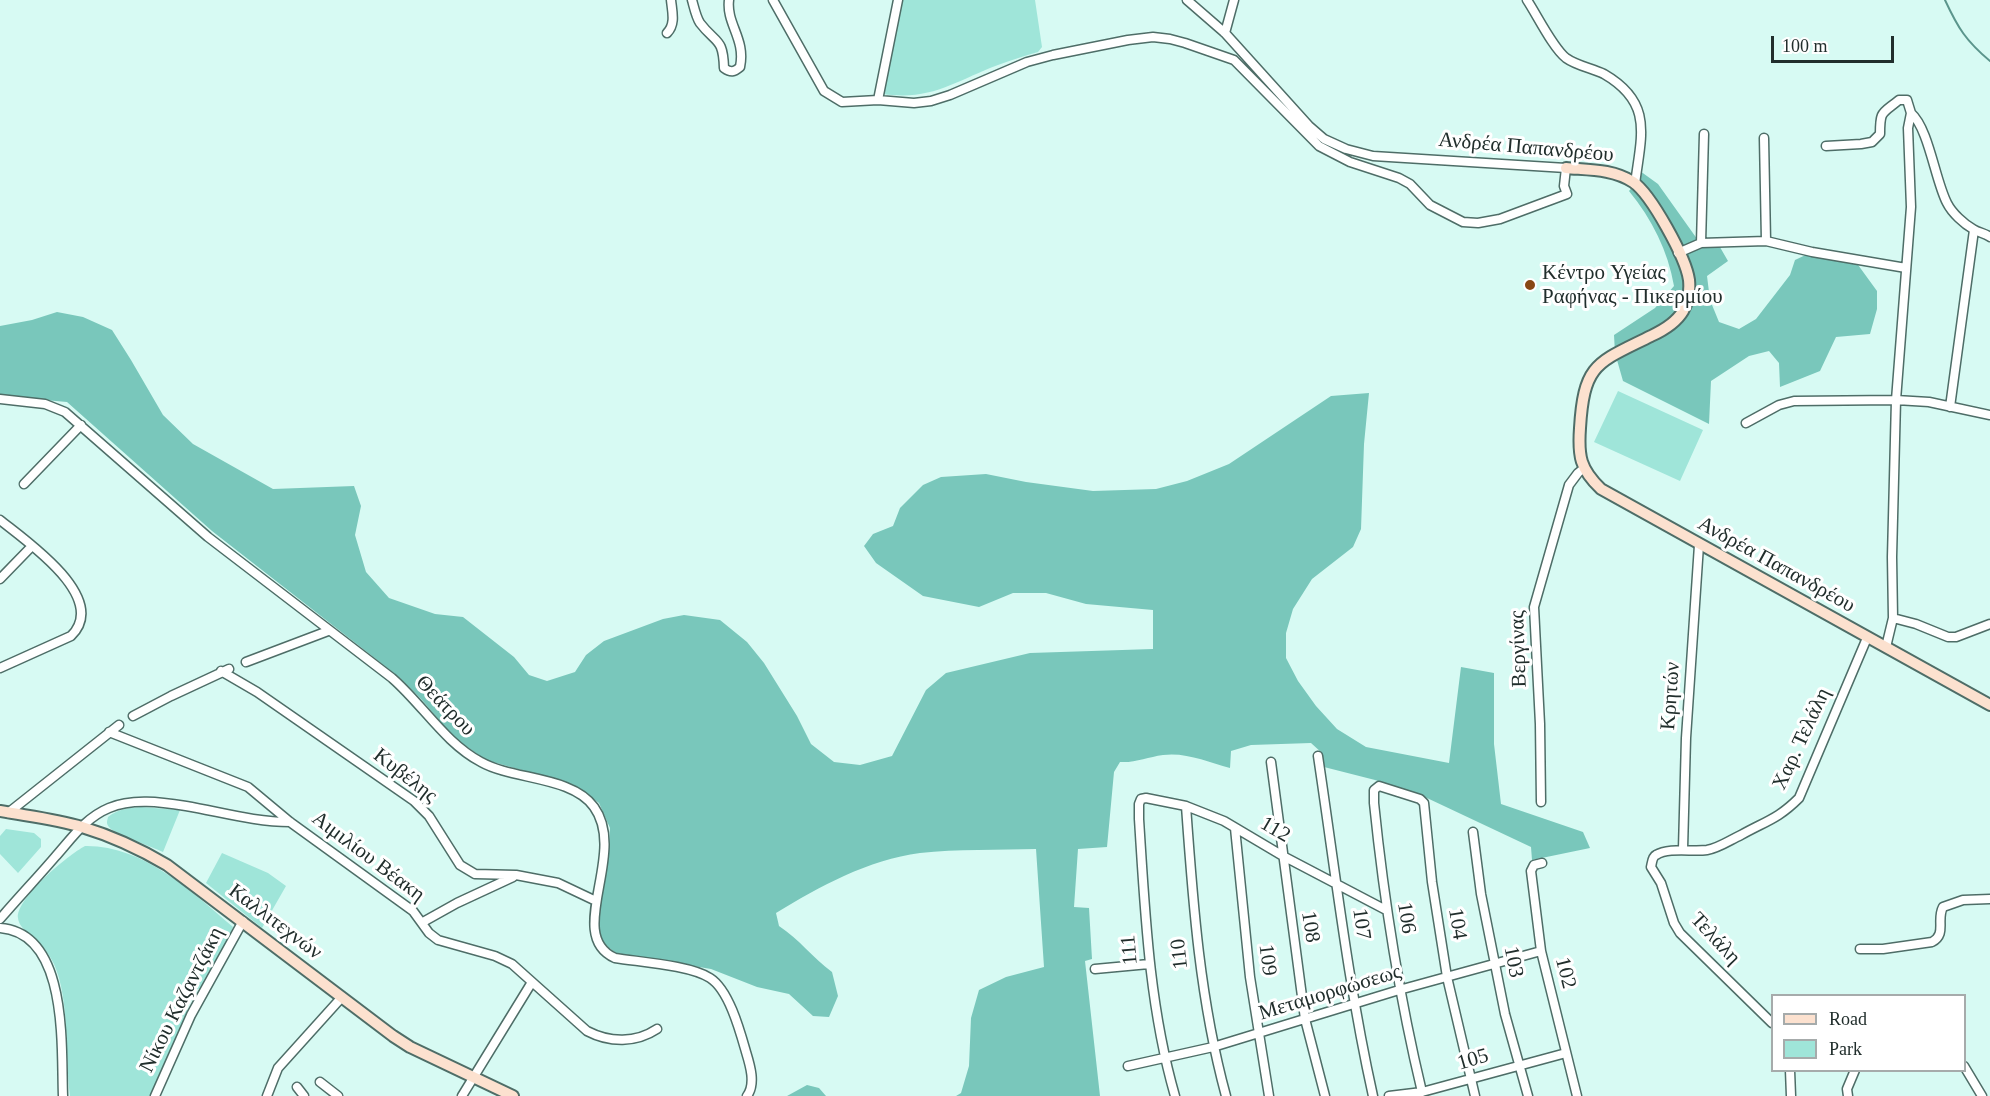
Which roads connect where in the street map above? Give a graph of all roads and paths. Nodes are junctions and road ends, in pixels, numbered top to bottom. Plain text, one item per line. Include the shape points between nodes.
1 (670, 0) edge
2 (692, 0) edge
3 (729, 0) edge
4 (773, 0) edge
5 (898, 0) edge
6 (1187, 0) edge
7 (1234, 0) edge
8 (1527, 0) edge
9 (667, 33) dead end
10 (1225, 33) junction
11 (878, 100) junction
12 (1911, 113) junction
13 (1704, 134) dead end
14 (1764, 138) dead end
15 (1826, 146) dead end
16 (1566, 168) junction
17 (1635, 184) junction
18 (1974, 230) junction
19 (1990, 237) edge
20 (1766, 241) junction
21 (1701, 243) junction
22 (1678, 253) junction
23 (1906, 268) junction
24 (0, 399) edge
25 (1896, 400) junction
26 (1950, 407) junction
27 (1990, 415) edge
28 (1746, 423) dead end
29 (81, 425) junction
30 (1583, 469) junction
31 (24, 484) dead end
32 (0, 520) edge
33 (1699, 545) junction
34 (33, 546) junction
35 (0, 579) edge
36 (1893, 618) junction
37 (1990, 624) edge
38 (328, 631) junction
39 (1867, 639) junction
40 (1886, 647) junction
41 (246, 662) dead end
42 (0, 668) edge
43 (1990, 705) edge
44 (134, 716) dead end
45 (119, 725) dead end
46 (108, 732) junction
47 (1318, 756) dead end
48 (1271, 762) dead end
49 (1378, 786) joint
50 (1141, 799) joint
51 (1541, 802) dead end
52 (1186, 806) junction
53 (4, 812) edge
54 (290, 822) junction
55 (80, 826) junction
56 (1235, 828) junction
57 (1473, 832) dead end
58 (1683, 849) junction
59 (1283, 856) junction
60 (1542, 863) dead end
61 (1651, 867) joint
62 (516, 875) junction
63 (1337, 884) junction
64 (1990, 899) edge
65 (596, 901) junction
66 (1386, 910) junction
67 (0, 919) edge
68 (243, 921) junction
69 (423, 922) junction
70 (0, 928) edge
71 (1860, 949) dead end
72 (1541, 951) junction
73 (1496, 963) junction
74 (1149, 964) junction
75 (1095, 969) dead end
76 (1447, 977) junction
77 (532, 982) junction
78 (1399, 990) junction
79 (342, 998) junction
80 (1356, 1003) junction
81 (1305, 1019) junction
82 (1771, 1021) edge
83 (657, 1029) dead end
84 (1260, 1034) junction
85 (1213, 1047) junction
86 (1566, 1053) junction
87 (1164, 1056) junction
88 (1520, 1065) junction
89 (1128, 1066) dead end
90 (1966, 1068) edge
91 (1790, 1072) edge
92 (1855, 1072) edge
93 (473, 1077) junction
94 (1471, 1080) junction
95 (320, 1082) dead end
96 (297, 1087) dead end
97 (1422, 1092) junction
98 (63, 1096) edge
99 (155, 1096) edge
100 (267, 1096) edge
101 (304, 1096) edge
102 (338, 1096) edge
103 (462, 1096) edge
104 (513, 1096) edge
105 (747, 1096) edge
106 (1175, 1096) edge
107 (1226, 1096) edge
108 (1269, 1096) edge
109 (1325, 1096) edge
110 (1373, 1096) edge
111 (1389, 1096) edge
112 (1475, 1096) edge
113 (1528, 1096) edge
114 (1577, 1096) edge
115 (1791, 1096) edge
116 (1848, 1096) edge
117 (1982, 1096) edge

1 - 9 street via 673,19
2 - 3 street via 699,22 720,43 724,68 734,71 740,67 741,43 728,10
4 - 11 street via 825,91 842,102
5 - 11 street
6 - 10 street, Ανδρέα Παπανδρέου
7 - 10 street
8 - 17 street via 1565,58 1608,77 1639,110 1642,126
10 - 16 street, Ανδρέα Παπανδρέου via 1308,126 1346,149 1373,156
11 - 16 street via 931,101 1053,55 1128,40 1170,39 1234,60 1319,146 1350,162 1399,178 1430,205 1463,222 1500,219 1567,194
12 - 15 street via 1907,100 1899,100 1882,114 1880,134 1872,142
12 - 18 street via 1923,133 1947,205
12 - 23 street via 1911,207
13 - 21 street
14 - 20 street
16 - 17 main road, Ανδρέα Παπανδρέου via 1611,172
17 - 22 main road, Ανδρέα Παπανδρέου via 1657,211
18 - 19 street
18 - 26 street
20 - 21 street
20 - 23 street
21 - 22 street
22 - 30 main road, Ανδρέα Παπανδρέου via 1689,281 1682,314 1666,329 1615,353 1588,378 1580,429
23 - 25 street
24 - 29 street, Θεάτρου via 45,404 65,412
25 - 26 street
25 - 28 street via 1786,402
25 - 36 street
26 - 27 street
29 - 31 street
29 - 38 street, Θεάτρου via 208,537
30 - 33 main road, Ανδρέα Παπανδρέου via 1601,489
30 - 51 street, Βεργίνας via 1569,485 1534,607
32 - 34 street
33 - 39 main road, Ανδρέα Παπανδρέου
33 - 58 street, Κρητών
34 - 35 street
34 - 42 street via 76,595 82,621 71,636
36 - 37 street via 1948,637
36 - 40 street
38 - 41 street
38 - 65 street, Θεάτρου via 406,690 464,752 483,764 573,790 593,806 605,829
39 - 40 main road, Ανδρέα Παπανδρέου
39 - 58 street, Χαρ. Τελάλη via 1799,798 1771,821 1722,845 1709,850
40 - 43 main road, Ανδρέα Παπανδρέου
44 - 62 street, Κυβέλης via 225,670 414,801 466,870 475,874
45 - 46 street
46 - 53 street
46 - 54 street, Αιμιλίου Βέακη via 238,781
47 - 63 street, 107
48 - 59 street, 108
49 - 66 street, 106 via 1374,803
49 - 76 street, 104 via 1424,803
50 - 52 street, 112
50 - 74 street, 111
52 - 56 street, 112
52 - 85 street, 110 via 1202,987
53 - 55 main road, Καλλιτεχνών
54 - 55 street via 144,802 110,807
54 - 69 street, Αιμιλίου Βέακη via 401,901
55 - 67 street
55 - 68 main road, Καλλιτεχνών via 147,853
56 - 59 street, 112
56 - 84 street, 109
57 - 73 street, 103
58 - 61 street, Χαρ. Τελάλη via 1656,855
59 - 63 street, 112
59 - 81 street, 108
60 - 72 street, 102 via 1534,865 1531,871
61 - 82 street, Τελάλη via 1662,883 1680,933
62 - 65 street, Κυβέλης via 558,883
62 - 69 street
63 - 66 street, 112
63 - 80 street, 107
64 - 71 street via 1963,900 1942,907 1941,935 1932,942
65 - 105 street, Θεάτρου via 595,937 606,955 700,973 719,988 736,1020 750,1068 752,1081
66 - 78 street, 106
68 - 79 main road, Καλλιτεχνών
68 - 99 street, Νίκου Καζαντζάκη via 191,1014
69 - 77 street, Αιμιλίου Βέακη via 438,940 495,956 512,964
70 - 98 street via 8,928 35,946 54,980
72 - 73 street, Μεταμορφώσεως
72 - 86 street, 102
73 - 76 street, Μεταμορφώσεως
73 - 88 street, 103
74 - 75 street
74 - 87 street, 111
76 - 78 street, Μεταμορφώσεως
76 - 94 street, 104
77 - 83 street, Αιμιλίου Βέακη via 598,1037 635,1039
77 - 93 street
78 - 80 street, Μεταμορφώσεως
78 - 97 street, 106
79 - 93 main road, Καλλιτεχνών via 410,1047
79 - 100 street via 278,1068
80 - 81 street, Μεταμορφώσεως
80 - 110 street, 107
81 - 84 street, Μεταμορφώσεως
81 - 109 street, 108
84 - 85 street, Μεταμορφώσεως
84 - 108 street, 109
85 - 87 street, Μεταμορφώσεως
85 - 107 street, 110
86 - 88 street, 105
86 - 114 street, 102
87 - 89 street, Μεταμορφώσεως
87 - 106 street, 111
88 - 94 street, 105
88 - 113 street, 103
90 - 117 street
91 - 115 street
92 - 116 street
93 - 103 street
93 - 104 main road, Καλλιτεχνών
94 - 97 street, 105
94 - 112 street, 104
95 - 102 street
96 - 101 street
97 - 111 street, 105

